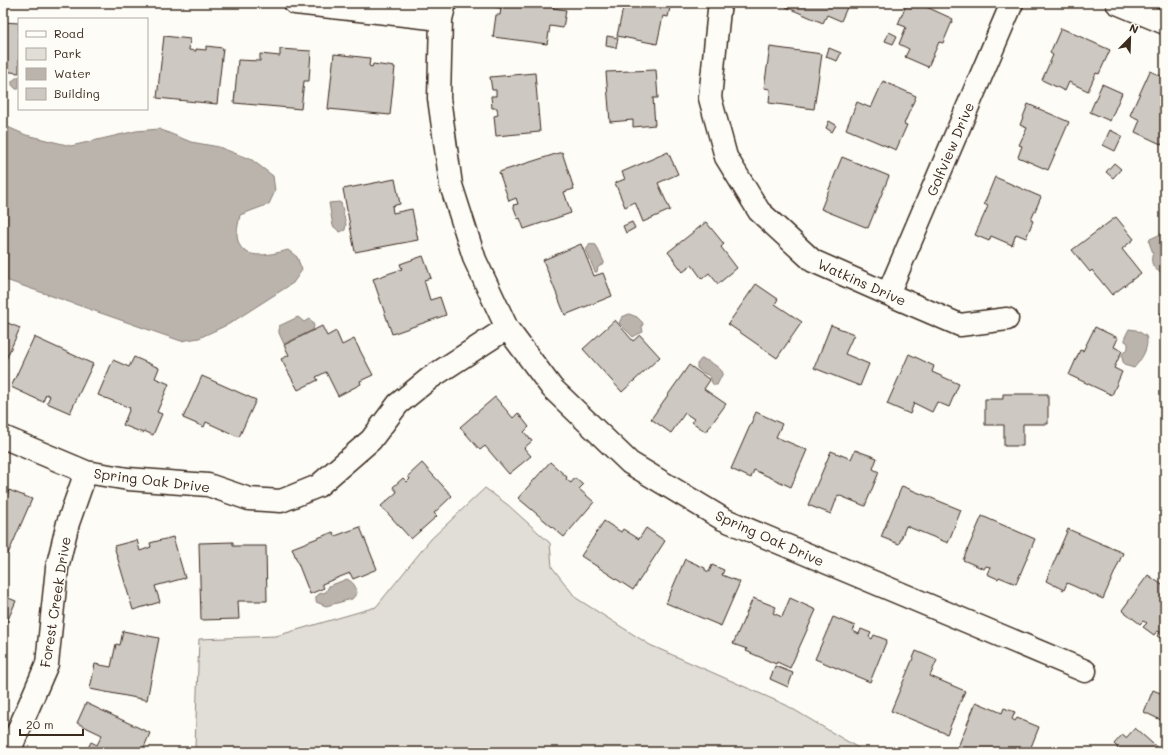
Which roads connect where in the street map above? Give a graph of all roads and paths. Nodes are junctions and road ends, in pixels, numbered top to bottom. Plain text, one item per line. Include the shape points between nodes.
1 (295, 3) edge
2 (721, 3) edge
3 (1012, 3) edge
4 (1117, 3) edge
5 (443, 11) edge
6 (1165, 24) edge
7 (888, 294) junction
8 (1007, 319) dead end
9 (507, 328) junction
10 (3, 437) edge
11 (86, 472) junction
12 (1085, 671) dead end
13 (9, 752) edge

1 - 5 street
2 - 7 street, Watkins Drive via 718,10 710,98 726,157 759,211 813,261
3 - 7 street, Golfview Drive
4 - 6 street
5 - 9 street, Spring Oak Drive via 439,98 451,185 475,260
7 - 8 street, Watkins Drive via 960,325
9 - 11 street, Spring Oak Drive via 430,378 398,404 372,440 318,486 281,501 249,499 208,485 128,479
9 - 12 street, Spring Oak Drive via 552,388 630,463 723,520
10 - 11 street, Spring Oak Drive
11 - 13 street, Forest Creek Drive via 68,523 57,568 47,664

